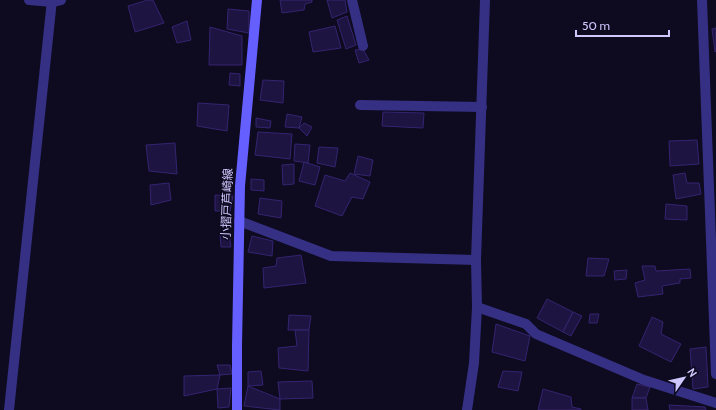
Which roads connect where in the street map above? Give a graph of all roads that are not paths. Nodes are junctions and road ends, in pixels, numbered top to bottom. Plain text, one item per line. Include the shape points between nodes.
1 (29, 0) edge
2 (257, 0) edge
3 (352, 0) edge
4 (485, 0) edge
5 (702, 0) edge
6 (55, 1) edge
7 (363, 46) dead end
8 (360, 105) dead end
9 (482, 107) junction
10 (239, 221) junction
11 (476, 260) junction
12 (477, 307) junction
13 (716, 374) edge
14 (716, 403) edge
15 (9, 410) edge
16 (237, 410) edge
17 (467, 410) edge

1 - 6 street
2 - 10 main road, 小摺戸芦崎線
3 - 7 street
4 - 9 street
5 - 13 street
6 - 15 street
8 - 9 street
9 - 11 street
10 - 11 street via 331,256
10 - 16 main road, 小摺戸芦崎線
11 - 12 street
12 - 14 street via 526,324 536,334 644,380
12 - 17 street via 474,363

